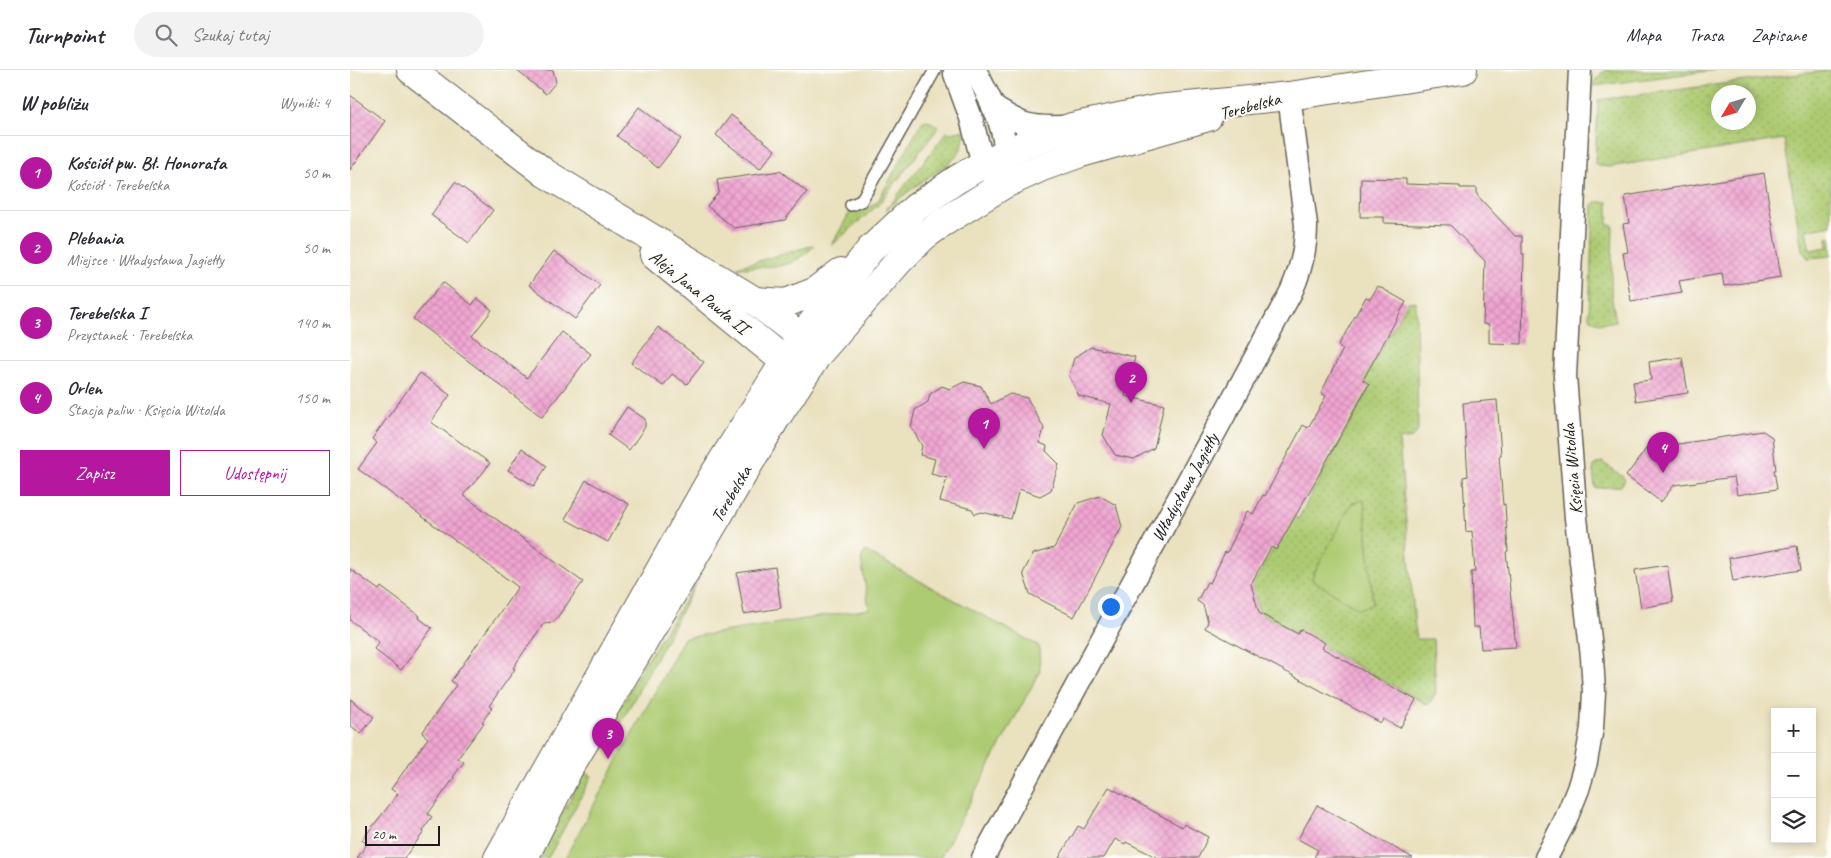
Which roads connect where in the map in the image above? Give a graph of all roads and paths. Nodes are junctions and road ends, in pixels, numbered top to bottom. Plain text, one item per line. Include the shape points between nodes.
1 (410, 70) edge
2 (935, 70) edge
3 (955, 70) edge
4 (975, 70) edge
5 (1463, 70) edge
6 (1580, 70) edge
7 (1289, 96) junction
8 (993, 107) junction
9 (1072, 127) junction
10 (995, 158) junction
11 (1003, 184) junction
12 (851, 205) dead end
13 (598, 206) junction
14 (870, 250) junction
15 (755, 301) junction
16 (802, 357) junction
17 (498, 858) edge
18 (524, 858) edge
19 (984, 858) edge
20 (1546, 858) edge

1 - 13 street, Aleja Jana Pawła II via 545,173
2 - 12 lane via 861,201
3 - 10 street via 971,118
4 - 8 street
5 - 7 street
6 - 20 street, Księcia Witolda via 1565,376 1594,701 1586,762 1578,789
7 - 9 street, Terebelska via 1157,109
7 - 11 street, Terebelska via 1081,153
7 - 19 street, Władysława Jagiełły via 1306,225 1301,268 1291,292
8 - 9 street, Terebelska via 1037,128
8 - 10 street via 1004,134
9 - 10 street, Terebelska
10 - 11 street
10 - 14 street, Terebelska via 915,208
11 - 16 street, Terebelska via 923,237
13 - 15 street, Aleja Jana Pawła II
13 - 16 street, Aleja Jana Pawła II via 673,272
14 - 15 street, Terebelska via 814,292 786,303
14 - 16 street, Terebelska
15 - 16 street, Aleja Jana Pawła II
16 - 17 street, Terebelska via 700,497
16 - 18 street, Terebelska via 776,418 568,770

